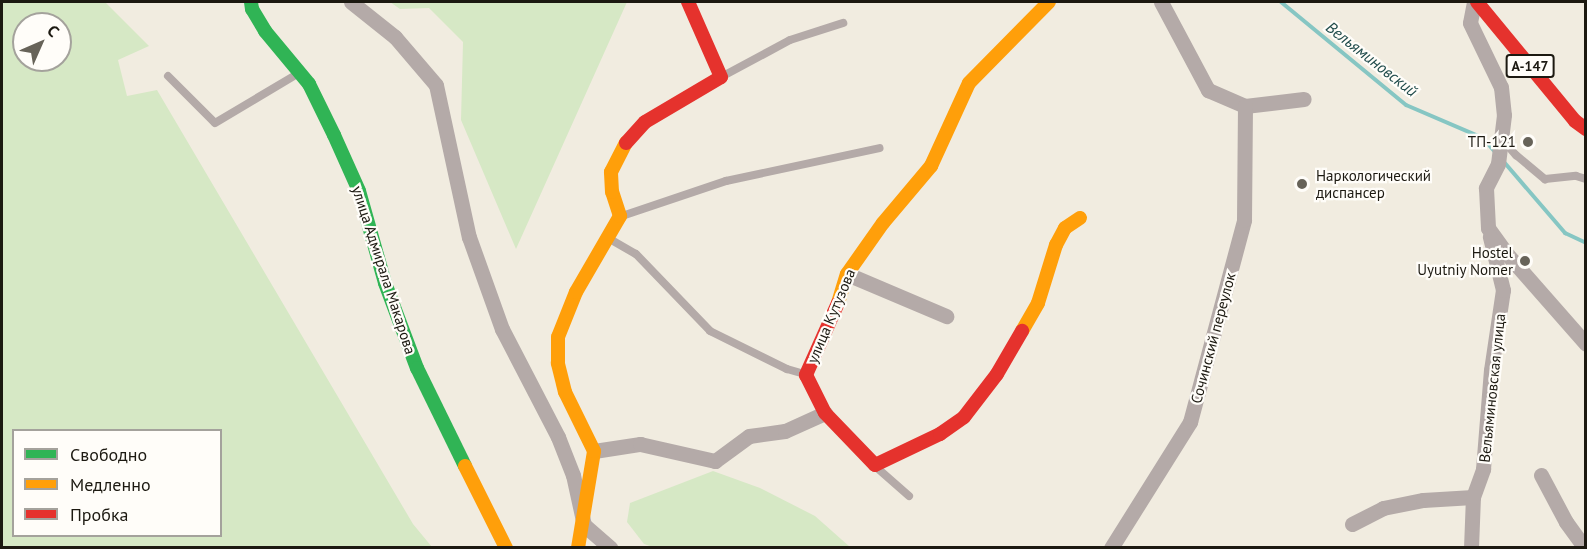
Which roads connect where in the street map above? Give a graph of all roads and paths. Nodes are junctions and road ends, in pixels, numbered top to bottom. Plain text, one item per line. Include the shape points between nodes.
1 (251, 2) edge
2 (351, 2) edge
3 (688, 2) edge
4 (1048, 2) edge
5 (1161, 2) edge
6 (1476, 2) edge
7 (843, 23) dead end
8 (299, 73) junction
9 (168, 76) dead end
10 (721, 77) junction
11 (1304, 99) dead end
12 (1245, 106) junction
13 (1586, 129) edge
14 (1500, 140) junction
15 (880, 148) dead end
16 (1586, 179) edge
17 (620, 216) junction
18 (1080, 219) dead end
19 (1488, 228) junction
20 (608, 238) junction
21 (847, 274) junction
22 (946, 316) dead end
23 (1586, 344) edge
24 (806, 375) junction
25 (825, 413) junction
26 (594, 451) junction
27 (874, 465) junction
28 (1541, 475) dead end
29 (909, 496) dead end
30 (1473, 497) junction
31 (1352, 524) dead end
32 (584, 525) junction
33 (506, 548) edge
34 (578, 548) edge
35 (610, 548) edge
36 (1111, 548) edge
37 (1472, 548) edge
38 (1586, 548) edge

1 - 8 main road, улица Адмирала Макарова via 265,31
2 - 32 street via 395,38 436,85 469,237 502,329 562,446
3 - 10 main road
4 - 21 main road, улица Кутузова via 969,83 931,166
5 - 12 street via 1208,90
6 - 13 main road, А-147
6 - 14 street via 1470,23 1500,87 1504,115
7 - 10 lane via 790,40
8 - 9 lane via 214,123
8 - 33 main road, улица Адмирала Макарова via 309,84 359,191 385,283 417,368
10 - 17 main road via 645,122 623,146 611,172 612,192
11 - 12 street
12 - 36 street, Сочинский переулок via 1244,220 1190,422
14 - 16 lane via 1545,179
14 - 19 street, Вельяминовская улица via 1498,164 1486,188
15 - 17 lane via 726,181
17 - 20 main road
18 - 27 main road via 1065,228 1056,244 1038,303 997,374 964,417 940,434
19 - 23 street
19 - 30 street, Вельяминовская улица via 1503,290 1491,370 1483,469
20 - 24 lane via 636,254 710,331
20 - 26 main road via 576,292 558,337 558,363 566,392
21 - 22 street
21 - 24 main road, улица Кутузова via 834,315
24 - 25 main road, улица Кутузова
25 - 26 street via 785,431 749,436 715,460 640,444
25 - 27 main road, улица Кутузова
26 - 32 main road
27 - 29 lane
28 - 38 street via 1566,522
30 - 31 street via 1423,500 1383,508
30 - 37 street, Вельяминовская улица
32 - 34 main road
32 - 35 street

